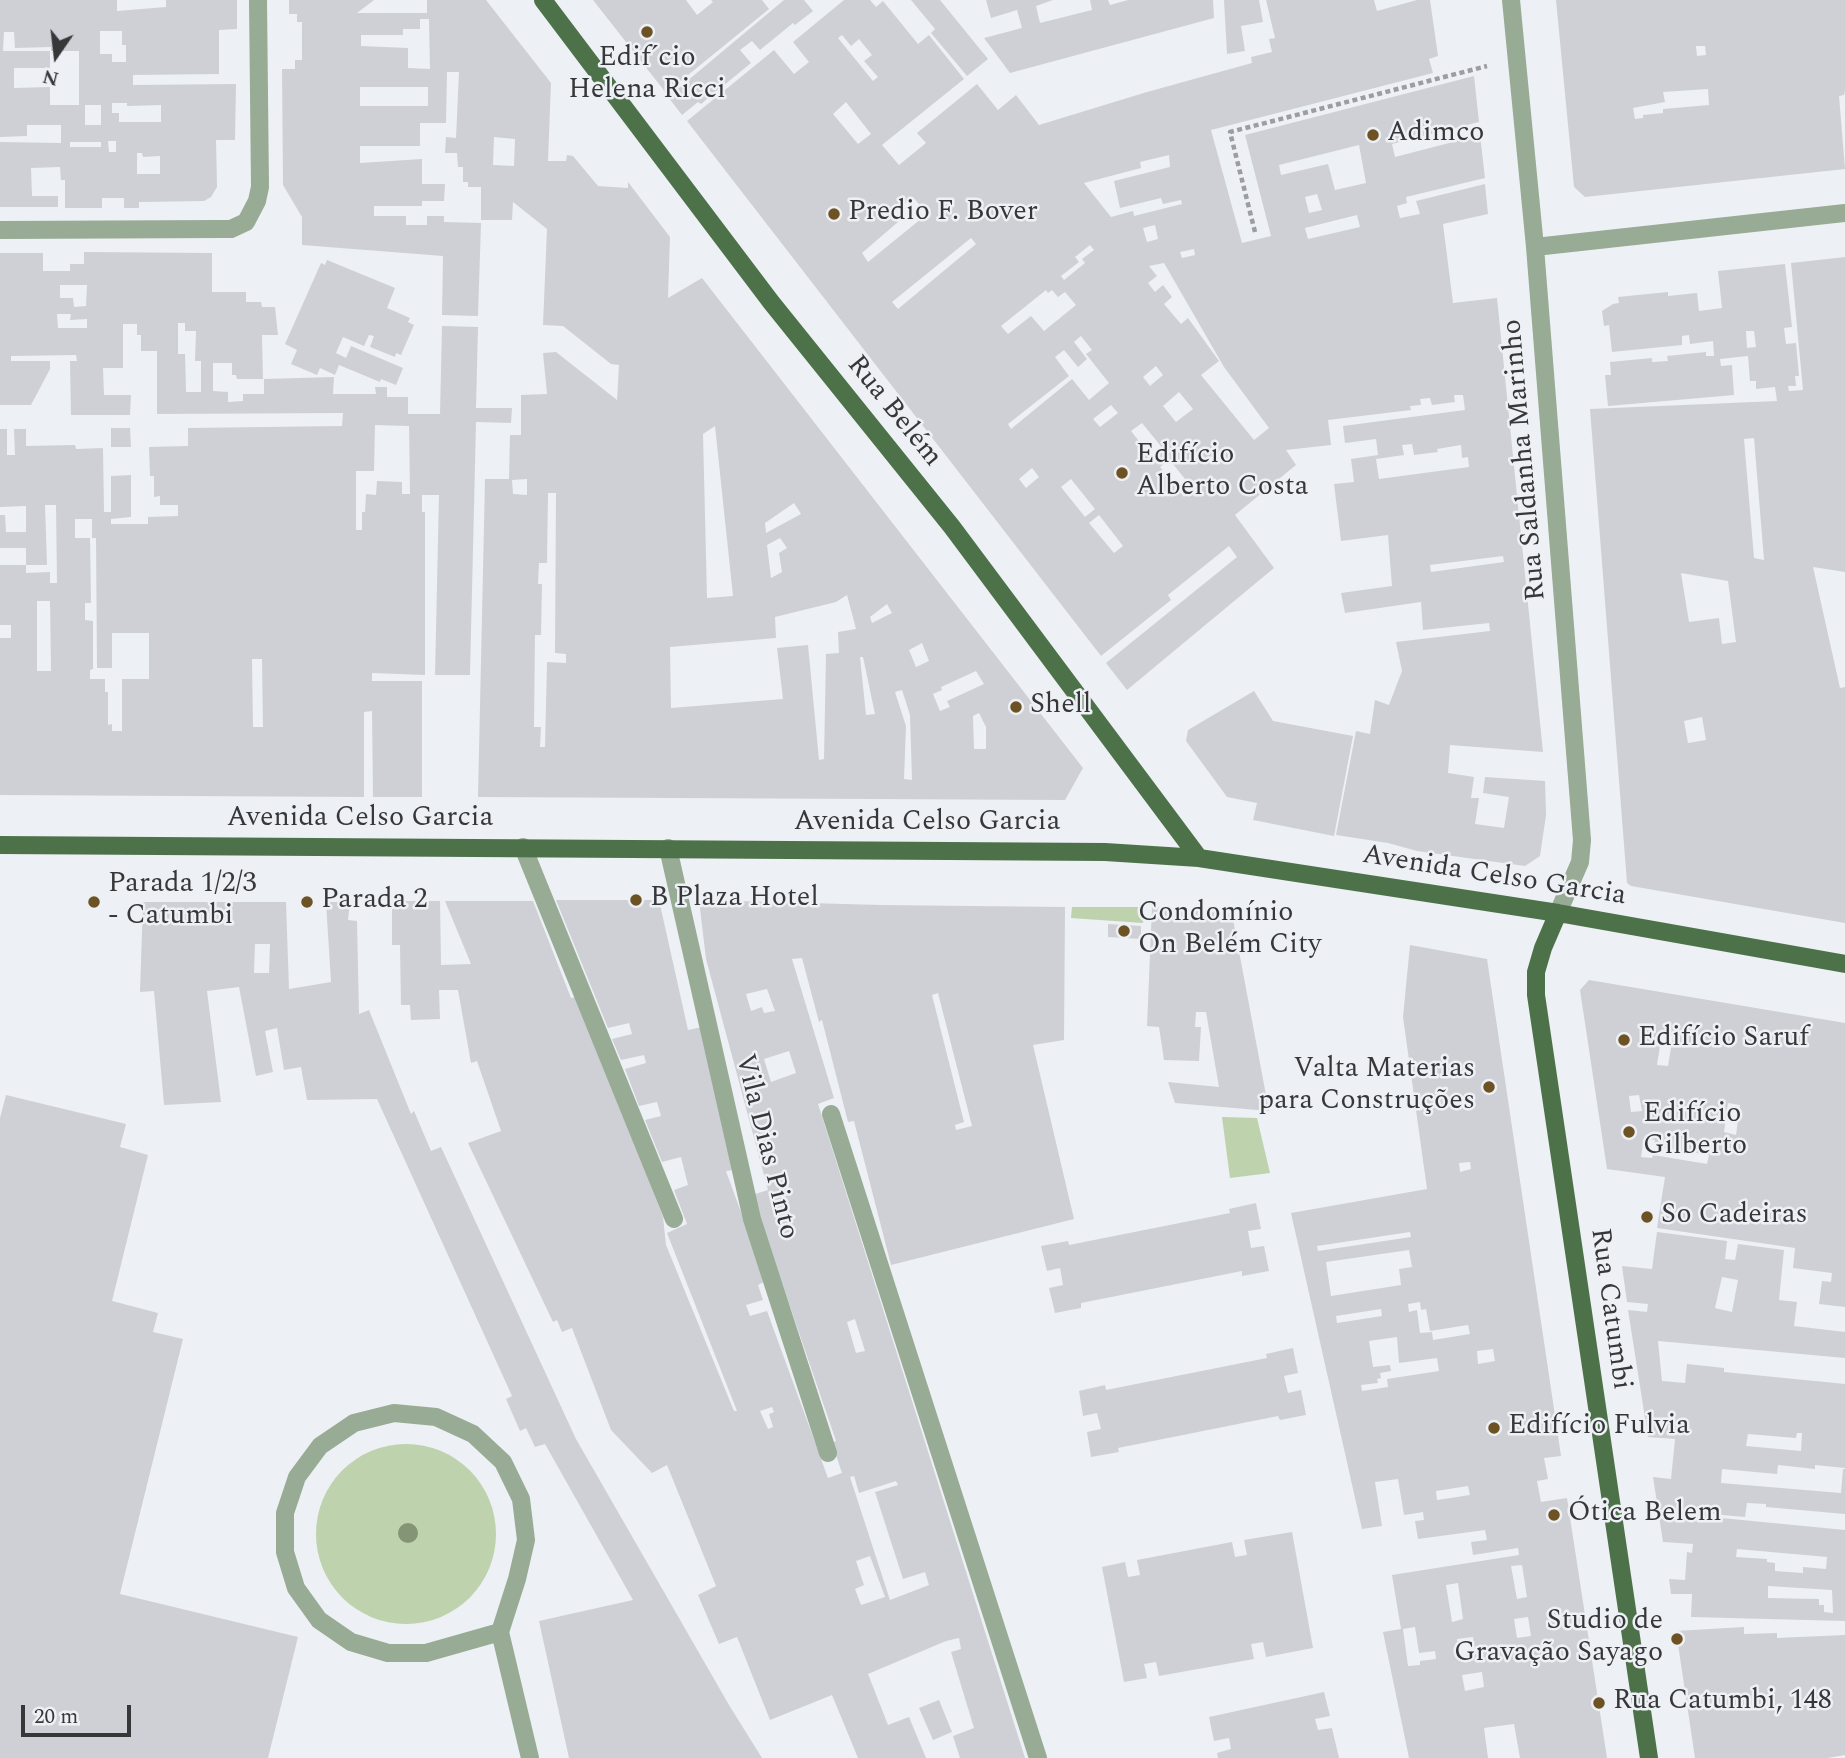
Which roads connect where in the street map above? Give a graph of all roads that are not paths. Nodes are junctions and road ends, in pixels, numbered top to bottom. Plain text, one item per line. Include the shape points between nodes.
1 (258, 0) edge
2 (543, 0) edge
3 (1511, 0) edge
4 (1845, 213) edge
5 (0, 230) edge
6 (1535, 247) junction
7 (0, 845) edge
8 (523, 847) junction
9 (668, 848) junction
10 (1199, 858) junction
11 (1558, 913) junction
12 (1845, 964) edge
13 (831, 1114) dead end
14 (674, 1219) dead end
15 (828, 1453) dead end
16 (500, 1632) junction
17 (530, 1758) edge
18 (1038, 1758) edge
19 (1649, 1758) edge

1 - 5 street via 260,187 246,222 232,229
2 - 10 main road, Rua Belém via 771,302 952,527
3 - 6 street, Rua Saldanha Marinho
4 - 6 street
6 - 11 street, Rua Saldanha Marinho via 1582,840 1580,862
7 - 8 main road, Avenida Celso Garcia
8 - 9 main road, Avenida Celso Garcia
8 - 14 street
9 - 10 main road, Avenida Celso Garcia via 1105,852
9 - 15 street, Vila Dias Pinto via 752,1219
10 - 11 main road, Avenida Celso Garcia
11 - 12 main road, Avenida Celso Garcia
11 - 19 main road, Rua Catumbi via 1539,960 1536,995
13 - 18 street
16 - 16 street via 526,1540 521,1499 503,1462 473,1434 436,1417 394,1413 354,1423 320,1447 297,1477 285,1513 285,1552 296,1588 319,1620 351,1642 388,1653 426,1653
16 - 17 street

